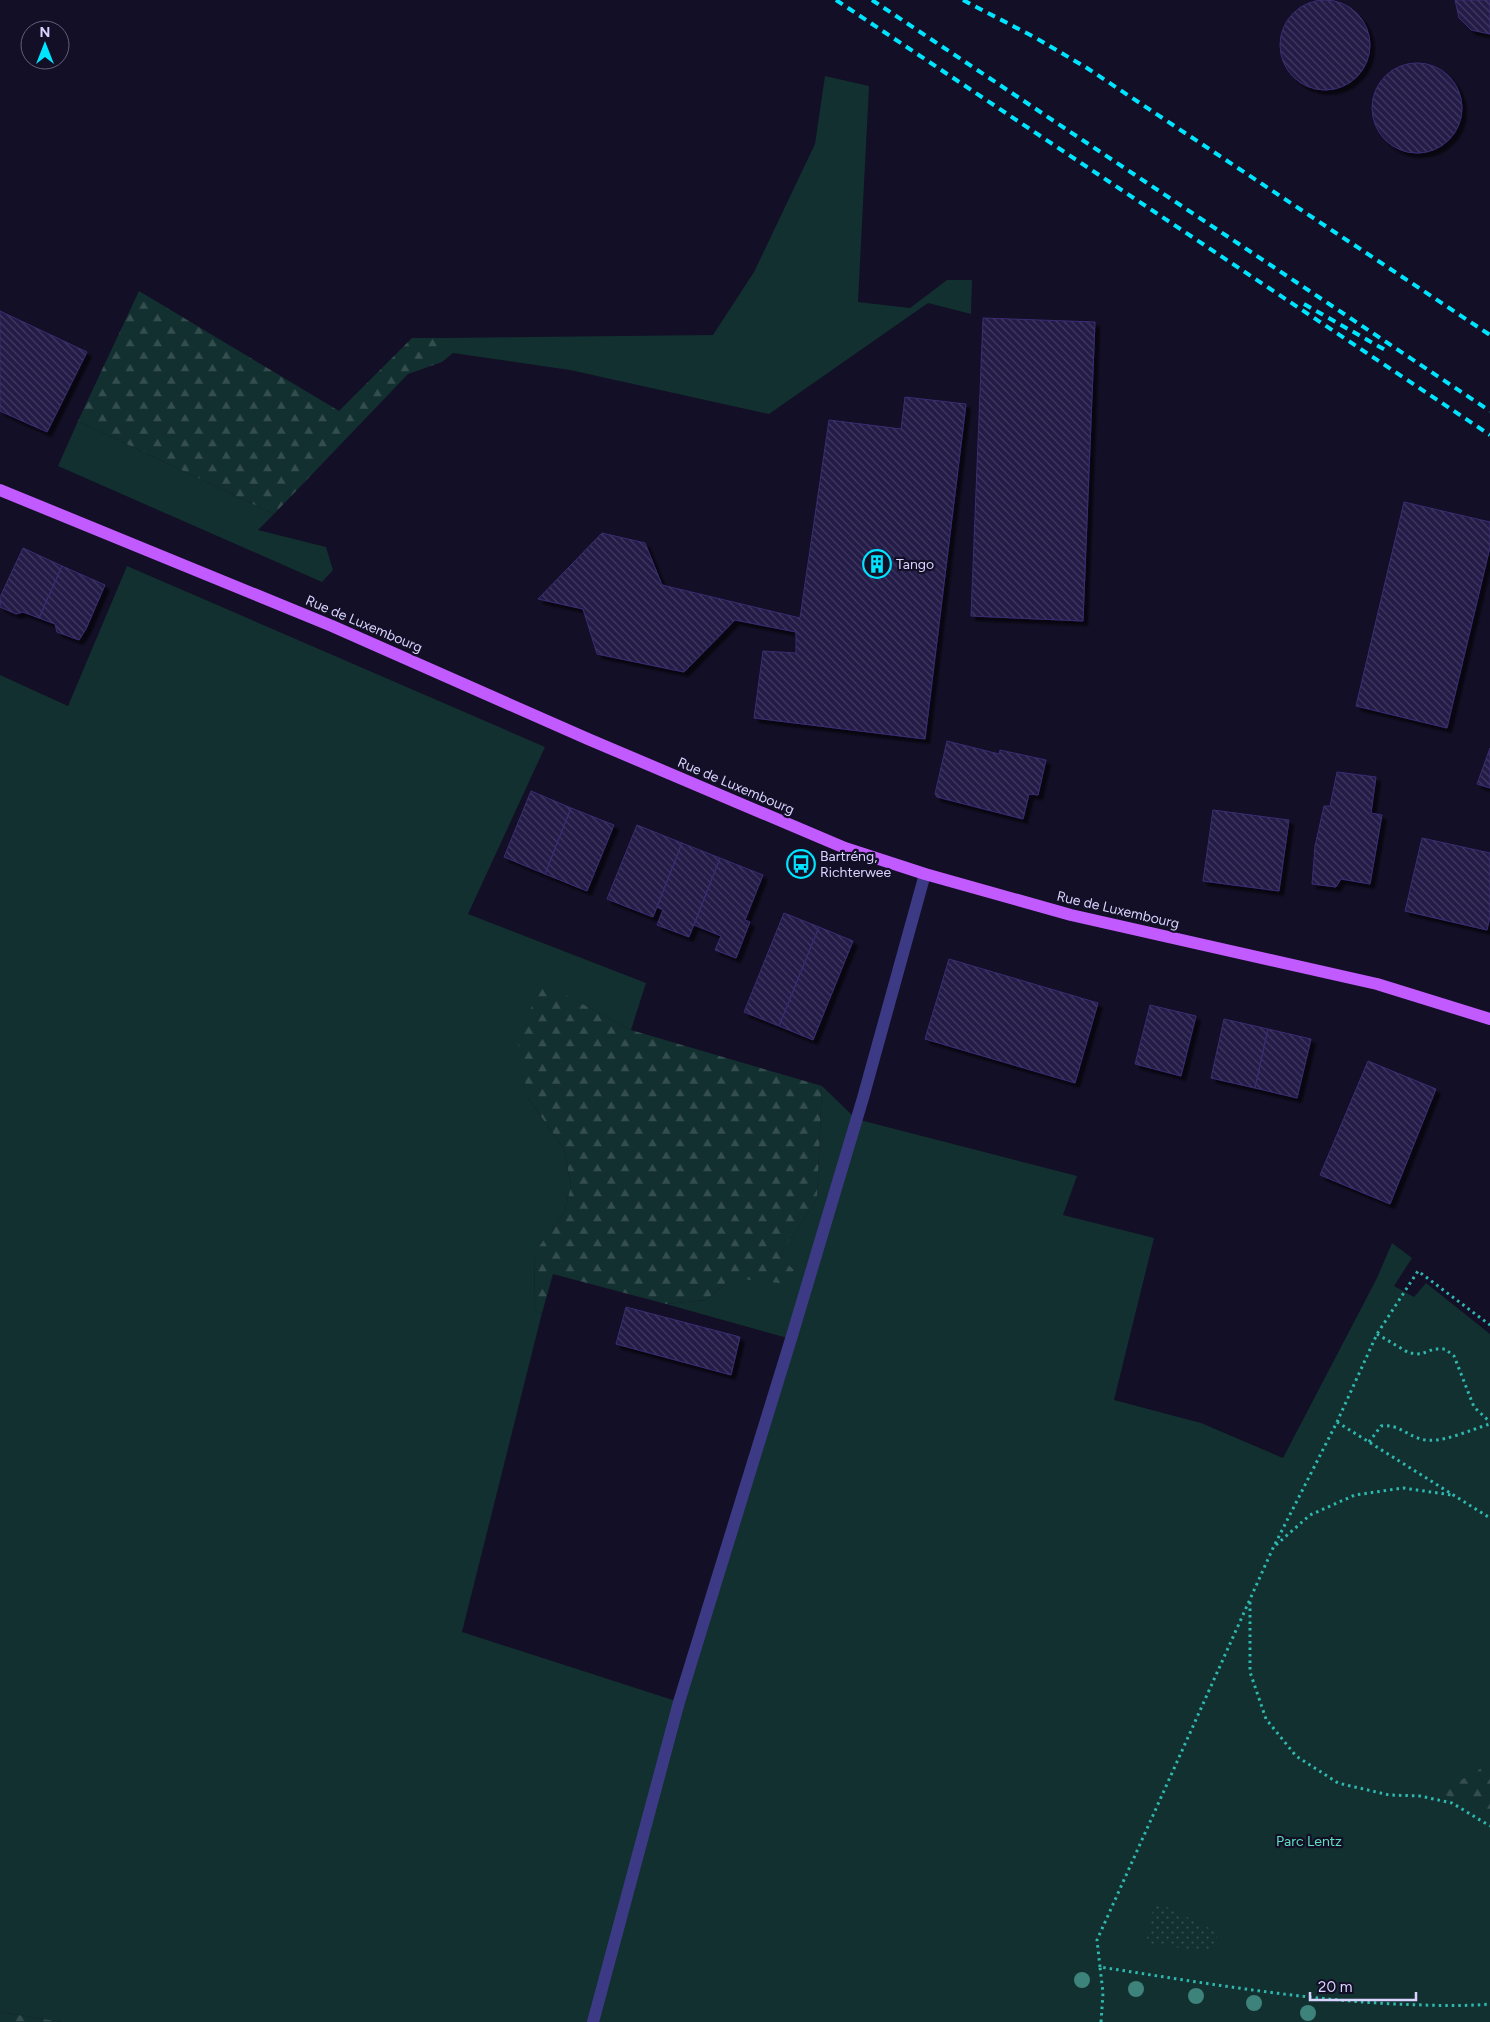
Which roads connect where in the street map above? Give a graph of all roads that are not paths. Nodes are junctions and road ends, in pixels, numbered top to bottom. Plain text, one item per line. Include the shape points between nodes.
1 (0, 490) edge
2 (925, 874) junction
3 (1490, 1019) edge
4 (594, 2022) edge

1 - 2 main road, Rue de Luxembourg via 332,626 588,740 845,848
2 - 3 main road, Rue de Luxembourg via 1070,915 1377,984
2 - 4 lane via 863,1098 679,1702

